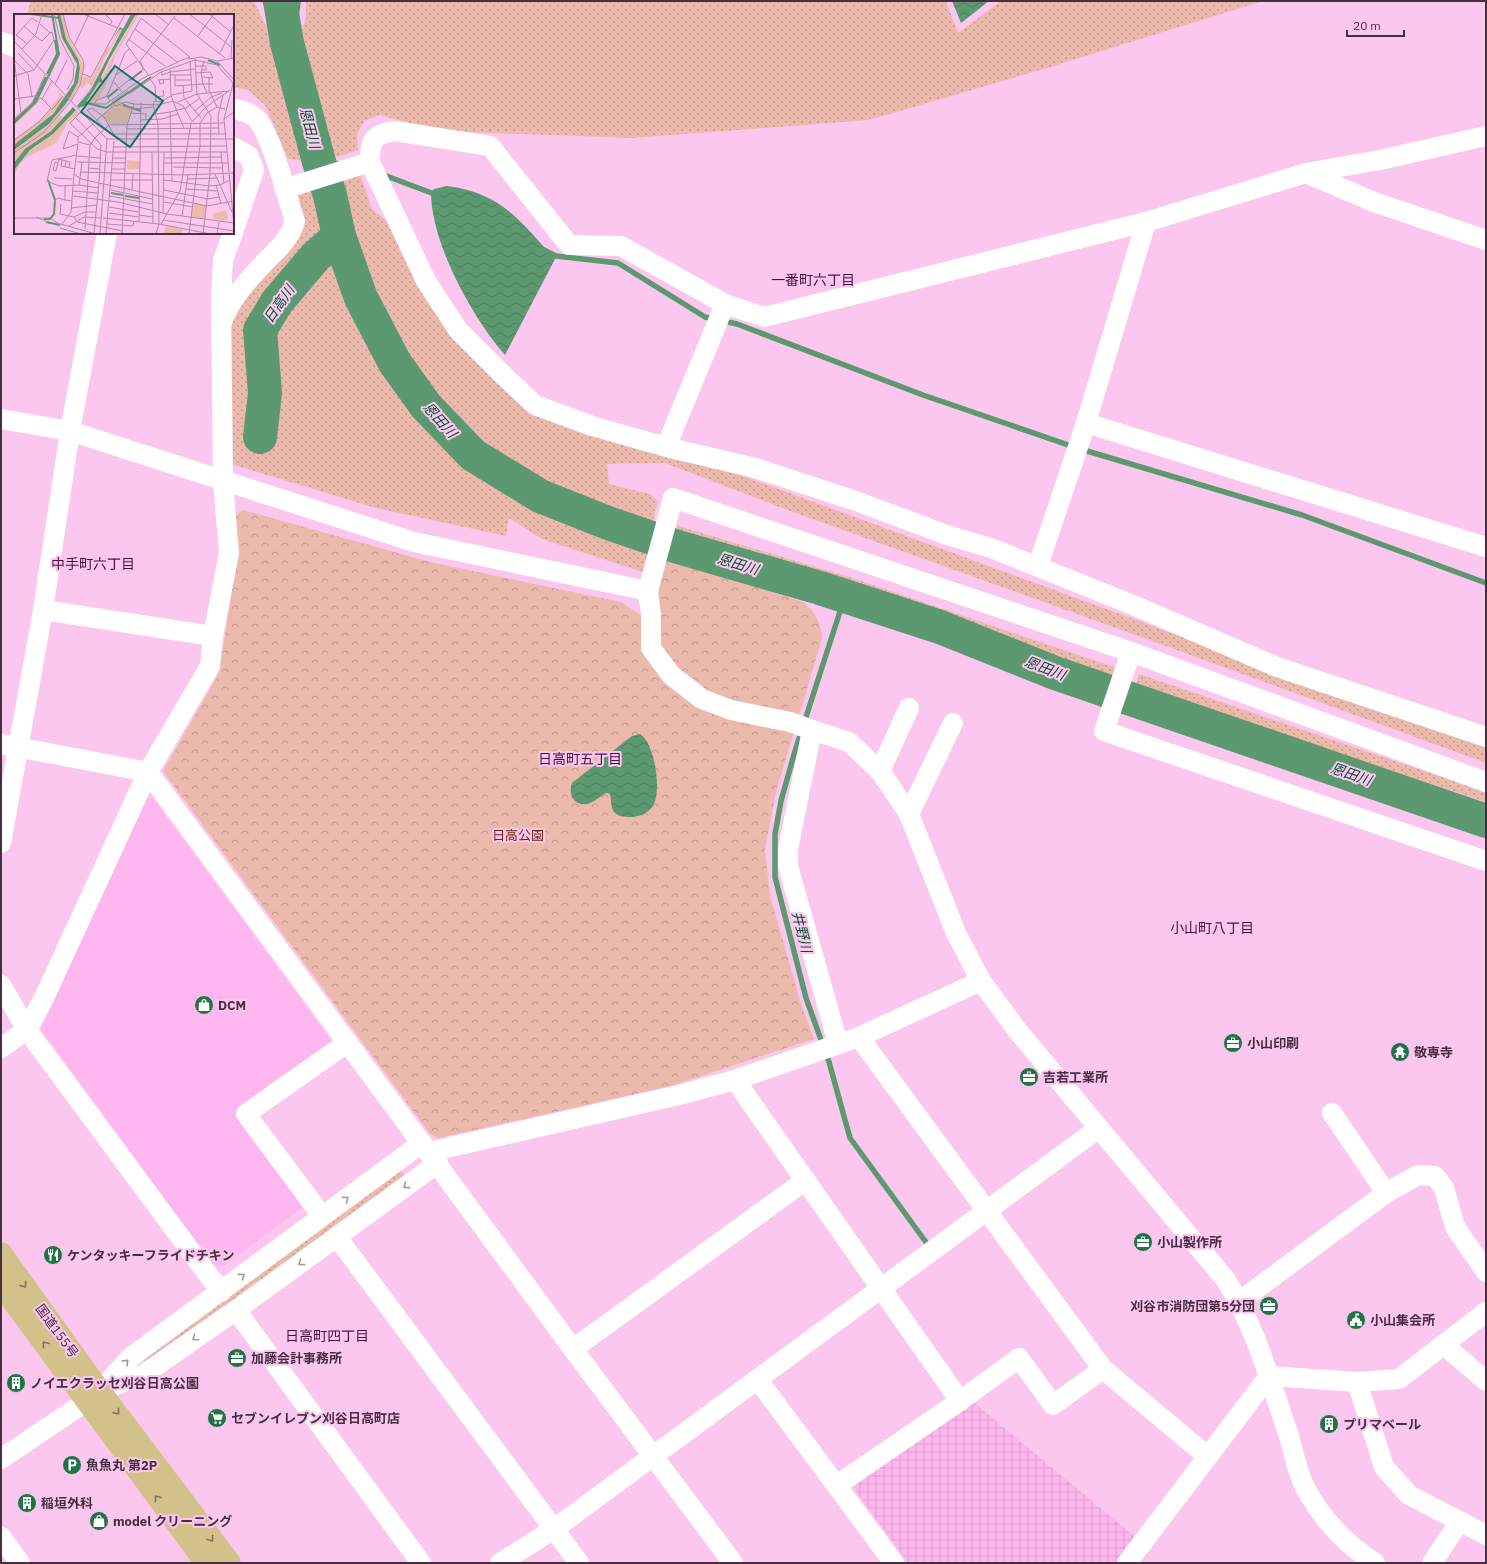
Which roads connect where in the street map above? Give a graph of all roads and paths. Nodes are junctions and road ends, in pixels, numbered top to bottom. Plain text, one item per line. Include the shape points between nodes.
1 (1, 42) edge
2 (14, 47) edge
3 (234, 109) edge
4 (1486, 136) edge
5 (234, 148) edge
6 (370, 162) junction
7 (1306, 173) junction
8 (284, 189) junction
9 (1146, 222) junction
10 (234, 230) edge
11 (107, 234) edge
12 (233, 234) edge
13 (1486, 240) edge
14 (724, 306) junction
15 (221, 324) junction
16 (1, 419) edge
17 (1084, 430) junction
18 (70, 431) junction
19 (666, 447) junction
20 (223, 481) junction
21 (1486, 547) edge
22 (1038, 566) junction
23 (650, 583) junction
24 (43, 610) junction
25 (213, 636) junction
26 (1131, 652) junction
27 (909, 708) dead end
28 (953, 723) dead end
29 (806, 728) junction
30 (1486, 737) edge
31 (9, 746) edge
32 (880, 771) junction
33 (148, 772) junction
34 (1486, 782) edge
35 (909, 814) junction
36 (1, 843) edge
37 (1486, 862) edge
38 (981, 981) junction
39 (1, 986) edge
40 (27, 1030) junction
41 (859, 1037) junction
42 (348, 1042) junction
43 (829, 1047) junction
44 (1, 1048) edge
45 (735, 1080) junction
46 (1332, 1113) dead end
47 (1099, 1128) junction
48 (430, 1153) junction
49 (806, 1180) junction
50 (1386, 1193) junction
51 (985, 1211) junction
52 (322, 1216) junction
53 (337, 1237) junction
54 (1, 1253) edge
55 (1486, 1272) edge
56 (1, 1285) edge
57 (881, 1290) junction
58 (221, 1292) junction
59 (1240, 1301) junction
60 (236, 1310) junction
61 (1486, 1312) edge
62 (1444, 1345) junction
63 (573, 1349) junction
64 (1103, 1369) junction
65 (1269, 1376) junction
66 (758, 1380) junction
67 (1486, 1381) edge
68 (1357, 1382) junction
69 (93, 1396) junction
70 (960, 1401) junction
71 (653, 1455) junction
72 (1207, 1456) junction
73 (1, 1459) edge
74 (837, 1485) junction
75 (1460, 1521) junction
76 (554, 1530) junction
77 (1486, 1535) edge
78 (1, 1537) edge
79 (20, 1563) edge
80 (206, 1563) edge
81 (230, 1563) edge
82 (421, 1563) edge
83 (500, 1563) edge
84 (579, 1563) edge
85 (733, 1563) edge
86 (894, 1563) edge
87 (1127, 1563) edge
88 (1374, 1563) edge
89 (1432, 1563) edge

1 - 2 street
3 - 8 street via 245,111 256,118 267,134
4 - 7 street via 1380,160
5 - 10 street via 249,156 254,170
6 - 8 street
6 - 14 street via 370,148 375,138 382,133 395,131 490,146 569,245 621,246
6 - 19 street via 426,281 458,330 504,376 535,405 592,426
7 - 9 street
7 - 13 street via 1374,202
8 - 15 street via 295,221 291,234 247,282 226,311
9 - 14 street via 764,317
9 - 17 street
11 - 18 street
12 - 15 street via 223,260
14 - 19 street
15 - 20 street
16 - 18 street
17 - 21 street
17 - 22 street
18 - 20 street
18 - 24 street
19 - 22 street via 755,468
20 - 23 street via 414,542
20 - 25 street via 229,553
22 - 30 street via 1277,667
23 - 26 street via 673,498
23 - 29 street via 651,648 671,675 702,699 731,710
24 - 25 street
24 - 31 street
25 - 33 street via 210,666
26 - 34 street
26 - 37 street via 1104,731
27 - 32 street
28 - 35 street
29 - 32 street via 849,742
29 - 43 street via 788,849 788,866
31 - 33 street
31 - 36 street
32 - 35 street
33 - 40 street
33 - 42 street
35 - 38 street via 956,933
38 - 41 street
38 - 47 street via 1017,1030
39 - 40 street
40 - 44 street
40 - 58 street
41 - 43 street
41 - 51 street
42 - 48 street
42 - 52 street via 246,1114
43 - 45 street
45 - 48 street
45 - 49 street
46 - 50 street
47 - 51 street
47 - 59 street via 1226,1279
52 -> 48 street
48 -> 53 street
48 - 63 street
49 - 57 street
49 - 63 street
50 - 55 street via 1418,1175 1435,1176 1444,1188 1455,1227
50 - 59 street
51 - 57 street
51 - 64 street
58 -> 52 street
53 -> 60 street
53 - 76 street
54 -> 69 highway, 国道155号
69 -> 56 highway, 国道155号
57 - 66 street
57 - 70 street
69 -> 58 street via 127,1360
59 - 65 street
60 -> 69 street via 143,1375
60 - 82 street
61 - 62 street
62 - 67 street
62 - 68 street via 1398,1379
63 - 71 street
64 - 70 street via 1053,1405 1019,1358
64 - 72 street
65 - 68 street
65 - 72 street
65 - 88 street via 1306,1490 1325,1519 1355,1550
66 - 71 street
66 - 74 street
68 - 75 street via 1384,1467 1409,1495
69 - 73 street
80 -> 69 highway, 国道155号
69 -> 81 highway, 国道155号
70 - 74 street
71 - 76 street
71 - 85 street
72 - 87 street
74 - 86 street
75 - 77 street
75 - 89 street
76 - 83 street
76 - 84 street
78 - 79 street

